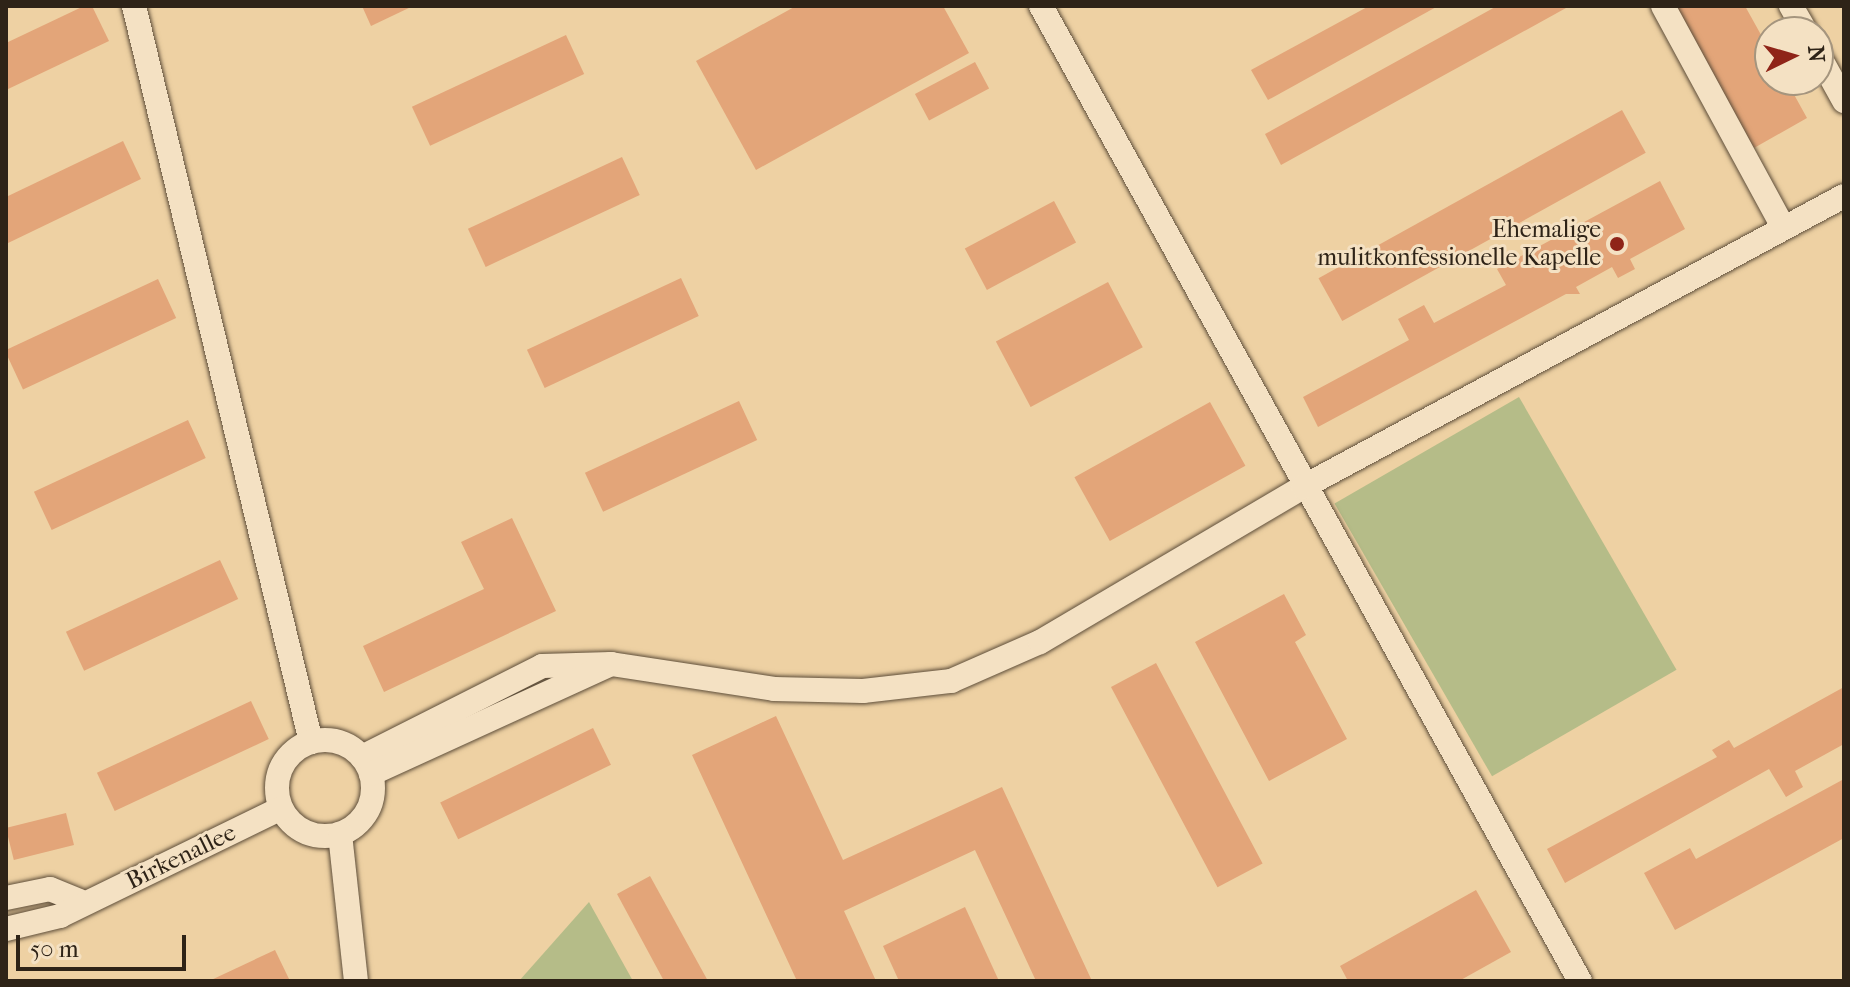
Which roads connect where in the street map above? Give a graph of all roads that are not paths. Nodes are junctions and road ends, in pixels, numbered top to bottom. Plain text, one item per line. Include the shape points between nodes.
1 (134, 6) edge
2 (1041, 6) edge
3 (1663, 6) edge
4 (1834, 83) edge
5 (1844, 101) edge
6 (1844, 196) edge
7 (1782, 225) junction
8 (1303, 487) junction
9 (311, 742) junction
10 (366, 766) junction
11 (281, 808) junction
12 (340, 834) junction
13 (6, 898) edge
14 (79, 901) junction
15 (6, 929) edge
16 (356, 981) edge
17 (1580, 981) edge

1 - 9 street
2 - 8 street
3 - 7 street
4 - 5 street
6 - 7 street
7 - 8 street
8 - 10 street via 1040,642 951,681 863,691 774,689 611,664
8 - 17 street
9 - 10 street via 339,742
9 - 11 street via 282,768
10 - 12 street via 367,810
11 - 12 street via 305,832
11 - 14 street, Birkenallee
12 - 16 street
13 - 14 street via 50,889
14 - 15 street, Birkenallee via 60,916

